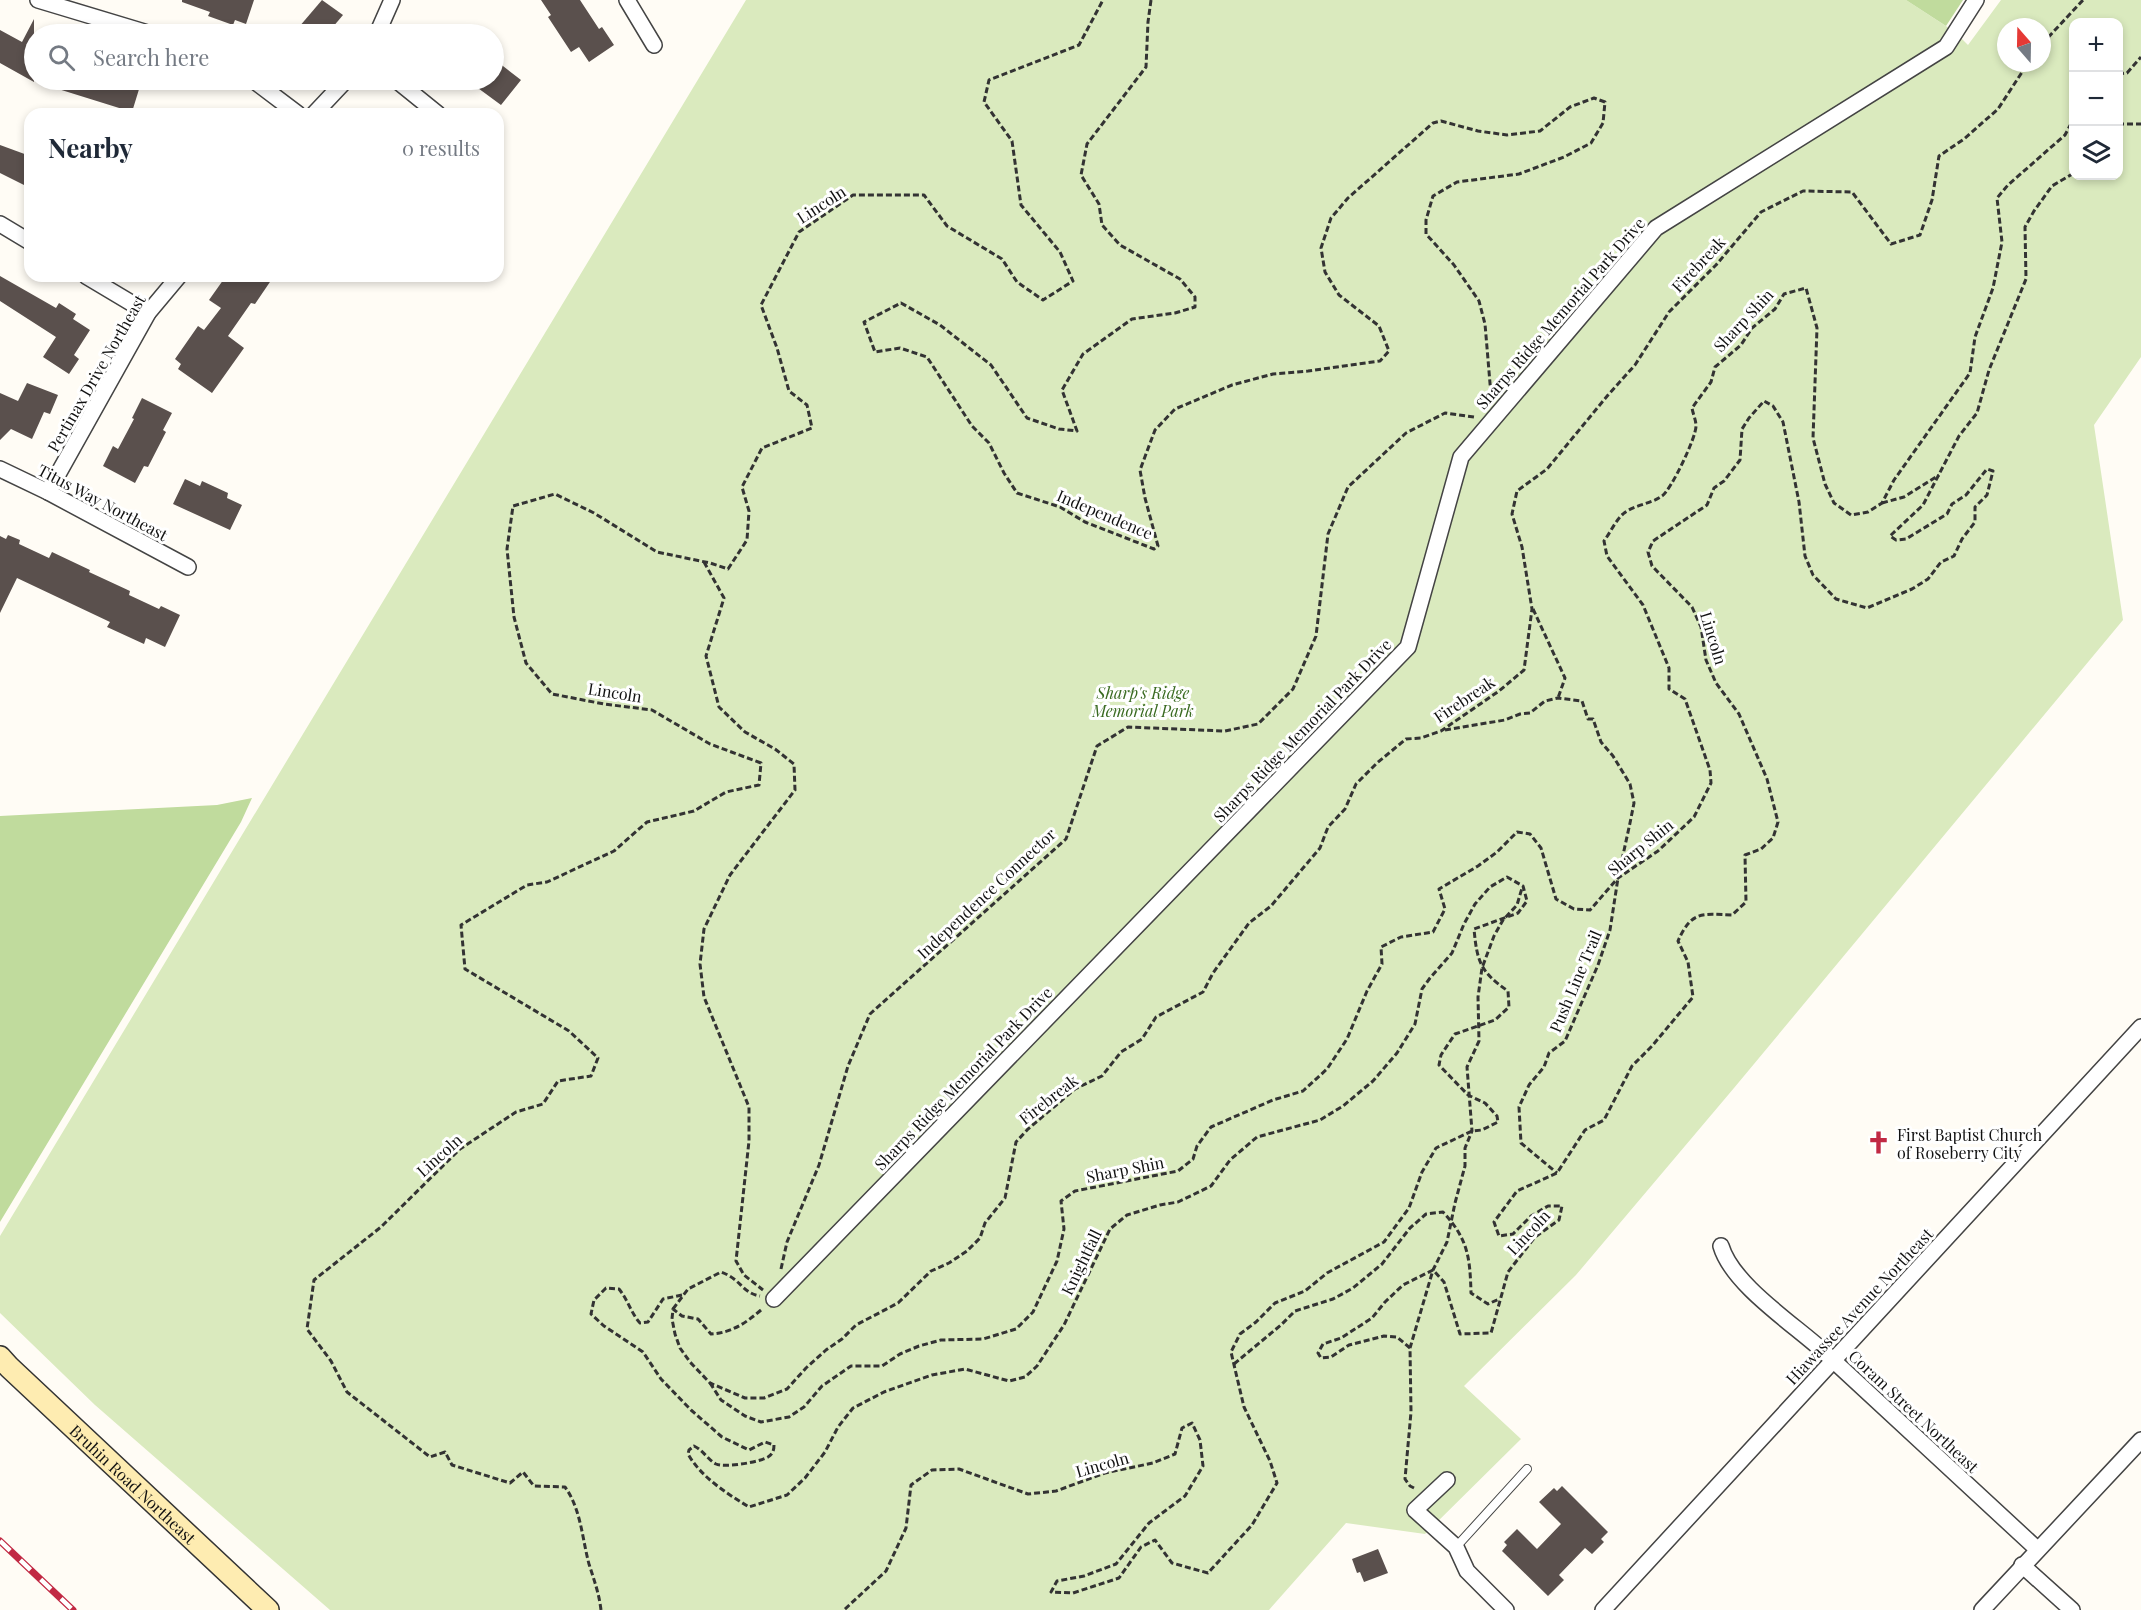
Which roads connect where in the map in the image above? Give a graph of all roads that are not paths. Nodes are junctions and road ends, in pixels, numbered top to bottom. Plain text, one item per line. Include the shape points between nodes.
1 (38, 0) edge
2 (392, 0) edge
3 (627, 0) edge
4 (1976, 0) edge
5 (118, 24) edge
6 (381, 24) edge
7 (654, 45) dead end
8 (266, 90) edge
9 (337, 90) edge
10 (408, 90) edge
11 (290, 108) edge
12 (320, 108) edge
13 (431, 108) edge
14 (0, 224) edge
15 (24, 238) edge
16 (96, 282) edge
17 (174, 282) edge
18 (148, 313) junction
19 (0, 469) edge
20 (48, 492) junction
21 (188, 567) dead end
22 (2141, 1027) edge
23 (1721, 1246) dead end
24 (774, 1299) road end
25 (0, 1357) edge
26 (1833, 1360) junction
27 (2141, 1440) edge
28 (1527, 1469) dead end
29 (1447, 1480) dead end
30 (1456, 1547) junction
31 (2037, 1549) junction
32 (2022, 1565) junction
33 (268, 1610) edge
34 (1506, 1610) edge
35 (1603, 1610) edge
36 (1982, 1610) edge
37 (2072, 1610) edge

1 - 5 street
2 - 6 street
3 - 7 street
4 - 24 street, Sharps Ridge Memorial Park Drive via 1946,47 1656,228 1461,457 1408,647
8 - 11 street
9 - 12 street
10 - 13 street
14 - 15 street
16 - 18 street
17 - 18 street, Pertinax Drive Northeast
18 - 20 street, Pertinax Drive Northeast
19 - 20 street, Titus Way Northeast
20 - 21 street, Titus Way Northeast
22 - 26 street, Hiawassee Avenue Northeast
23 - 26 street, Coram Street Northeast via 1734,1271 1749,1287
25 - 33 main road, Bruhin Road Northeast
26 - 31 street, Coram Street Northeast
26 - 35 street, Hiawassee Avenue Northeast
27 - 31 street
28 - 30 lane
29 - 30 street via 1415,1510
30 - 34 street via 1467,1571
31 - 32 street
32 - 36 street
32 - 37 street

